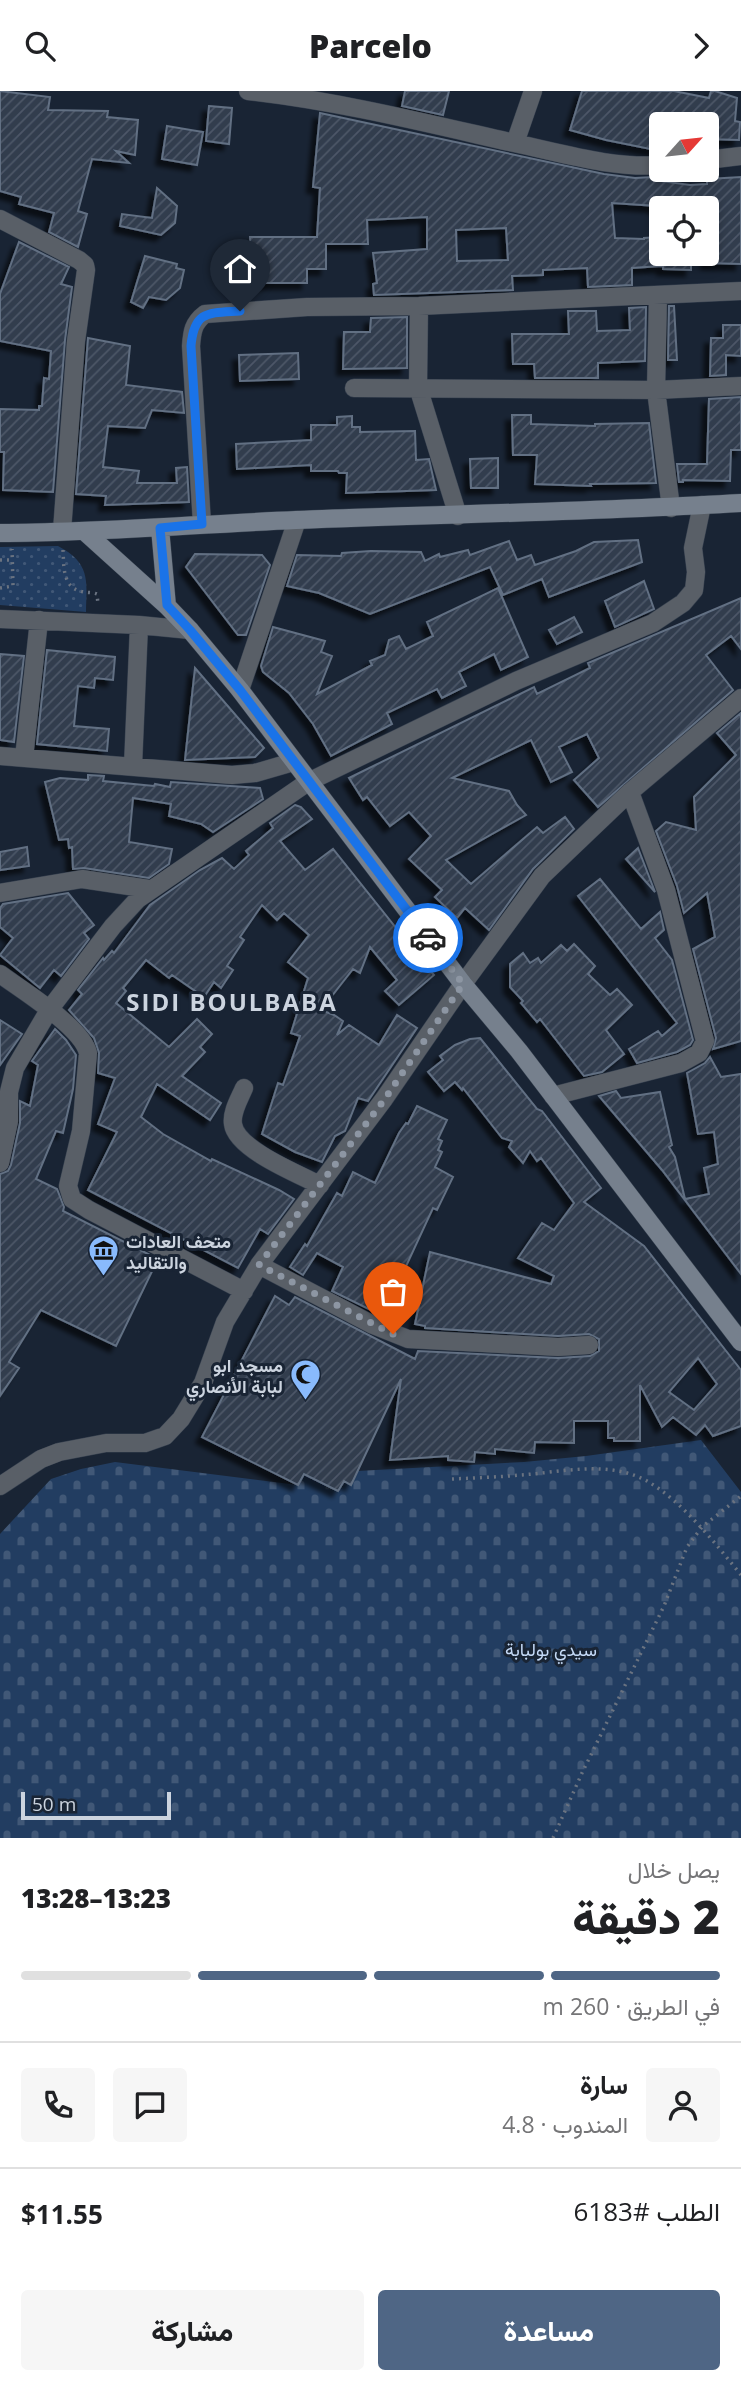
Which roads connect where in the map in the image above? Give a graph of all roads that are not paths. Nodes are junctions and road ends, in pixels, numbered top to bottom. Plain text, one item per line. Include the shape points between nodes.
1 (248, 91) edge
2 (533, 91) edge
3 (515, 143) junction
4 (741, 156) edge
5 (719, 159) edge
6 (649, 164) edge
7 (0, 219) edge
8 (741, 291) edge
9 (658, 295) junction
10 (419, 306) junction
11 (741, 386) edge
12 (418, 387) junction
13 (354, 388) dead end
14 (656, 390) junction
15 (741, 503) edge
16 (702, 505) junction
17 (671, 508) junction
18 (457, 516) junction
19 (298, 520) junction
20 (202, 524) junction
21 (160, 528) junction
22 (62, 531) junction
23 (84, 531) junction
24 (0, 533) edge
25 (167, 605) junction
26 (0, 619) edge
27 (38, 620) junction
28 (139, 625) junction
29 (190, 630) junction
30 (240, 690) junction
31 (741, 698) edge
32 (0, 756) edge
33 (24, 758) junction
34 (293, 761) junction
35 (133, 766) junction
36 (308, 782) junction
37 (630, 792) junction
38 (149, 889) junction
39 (0, 893) edge
40 (0, 974) edge
41 (463, 984) junction
42 (50, 1010) junction
43 (244, 1088) dead end
44 (553, 1095) junction
45 (0, 1163) edge
46 (320, 1185) junction
47 (259, 1265) junction
48 (244, 1290) junction
49 (741, 1342) edge
50 (589, 1345) dead end
51 (0, 1486) edge

1 - 3 street via 341,104
2 - 3 street
3 - 6 street via 617,163
4 - 5 street
7 - 22 street via 79,260 86,270
8 - 9 street
9 - 10 street
9 - 14 street
10 - 12 street
10 - 20 street via 231,311 205,314 197,321 191,346
11 - 14 street
12 - 13 street
12 - 14 street
12 - 18 street
14 - 17 street
15 - 16 street
16 - 17 street
16 - 36 street via 693,548 694,590 683,603 653,623 516,681
17 - 18 street
18 - 19 street
19 - 20 street
19 - 30 street
20 - 21 street
21 - 23 street
21 - 25 street
22 - 23 street
22 - 24 street
23 - 25 street
25 - 29 street
26 - 27 street
27 - 28 street
27 - 33 street
28 - 29 street
28 - 35 street
29 - 30 street
30 - 34 street
31 - 37 street
32 - 33 street
33 - 35 street
34 - 35 street via 232,775
34 - 36 street
36 - 38 street
36 - 41 street
37 - 41 street via 542,876
37 - 44 street via 666,890 705,1041 699,1053 681,1063
38 - 39 street via 82,879
38 - 42 street via 113,926
40 - 42 street
41 - 44 street
41 - 46 street
42 - 45 street via 16,1068
42 - 48 street via 80,1037 88,1053 81,1131 68,1186 72,1199
43 - 46 street via 234,1114 237,1137
44 - 49 street
46 - 47 street
47 - 48 street
47 - 50 street via 408,1339
48 - 51 street via 225,1322 203,1383 165,1436 145,1443 106,1443 59,1452

